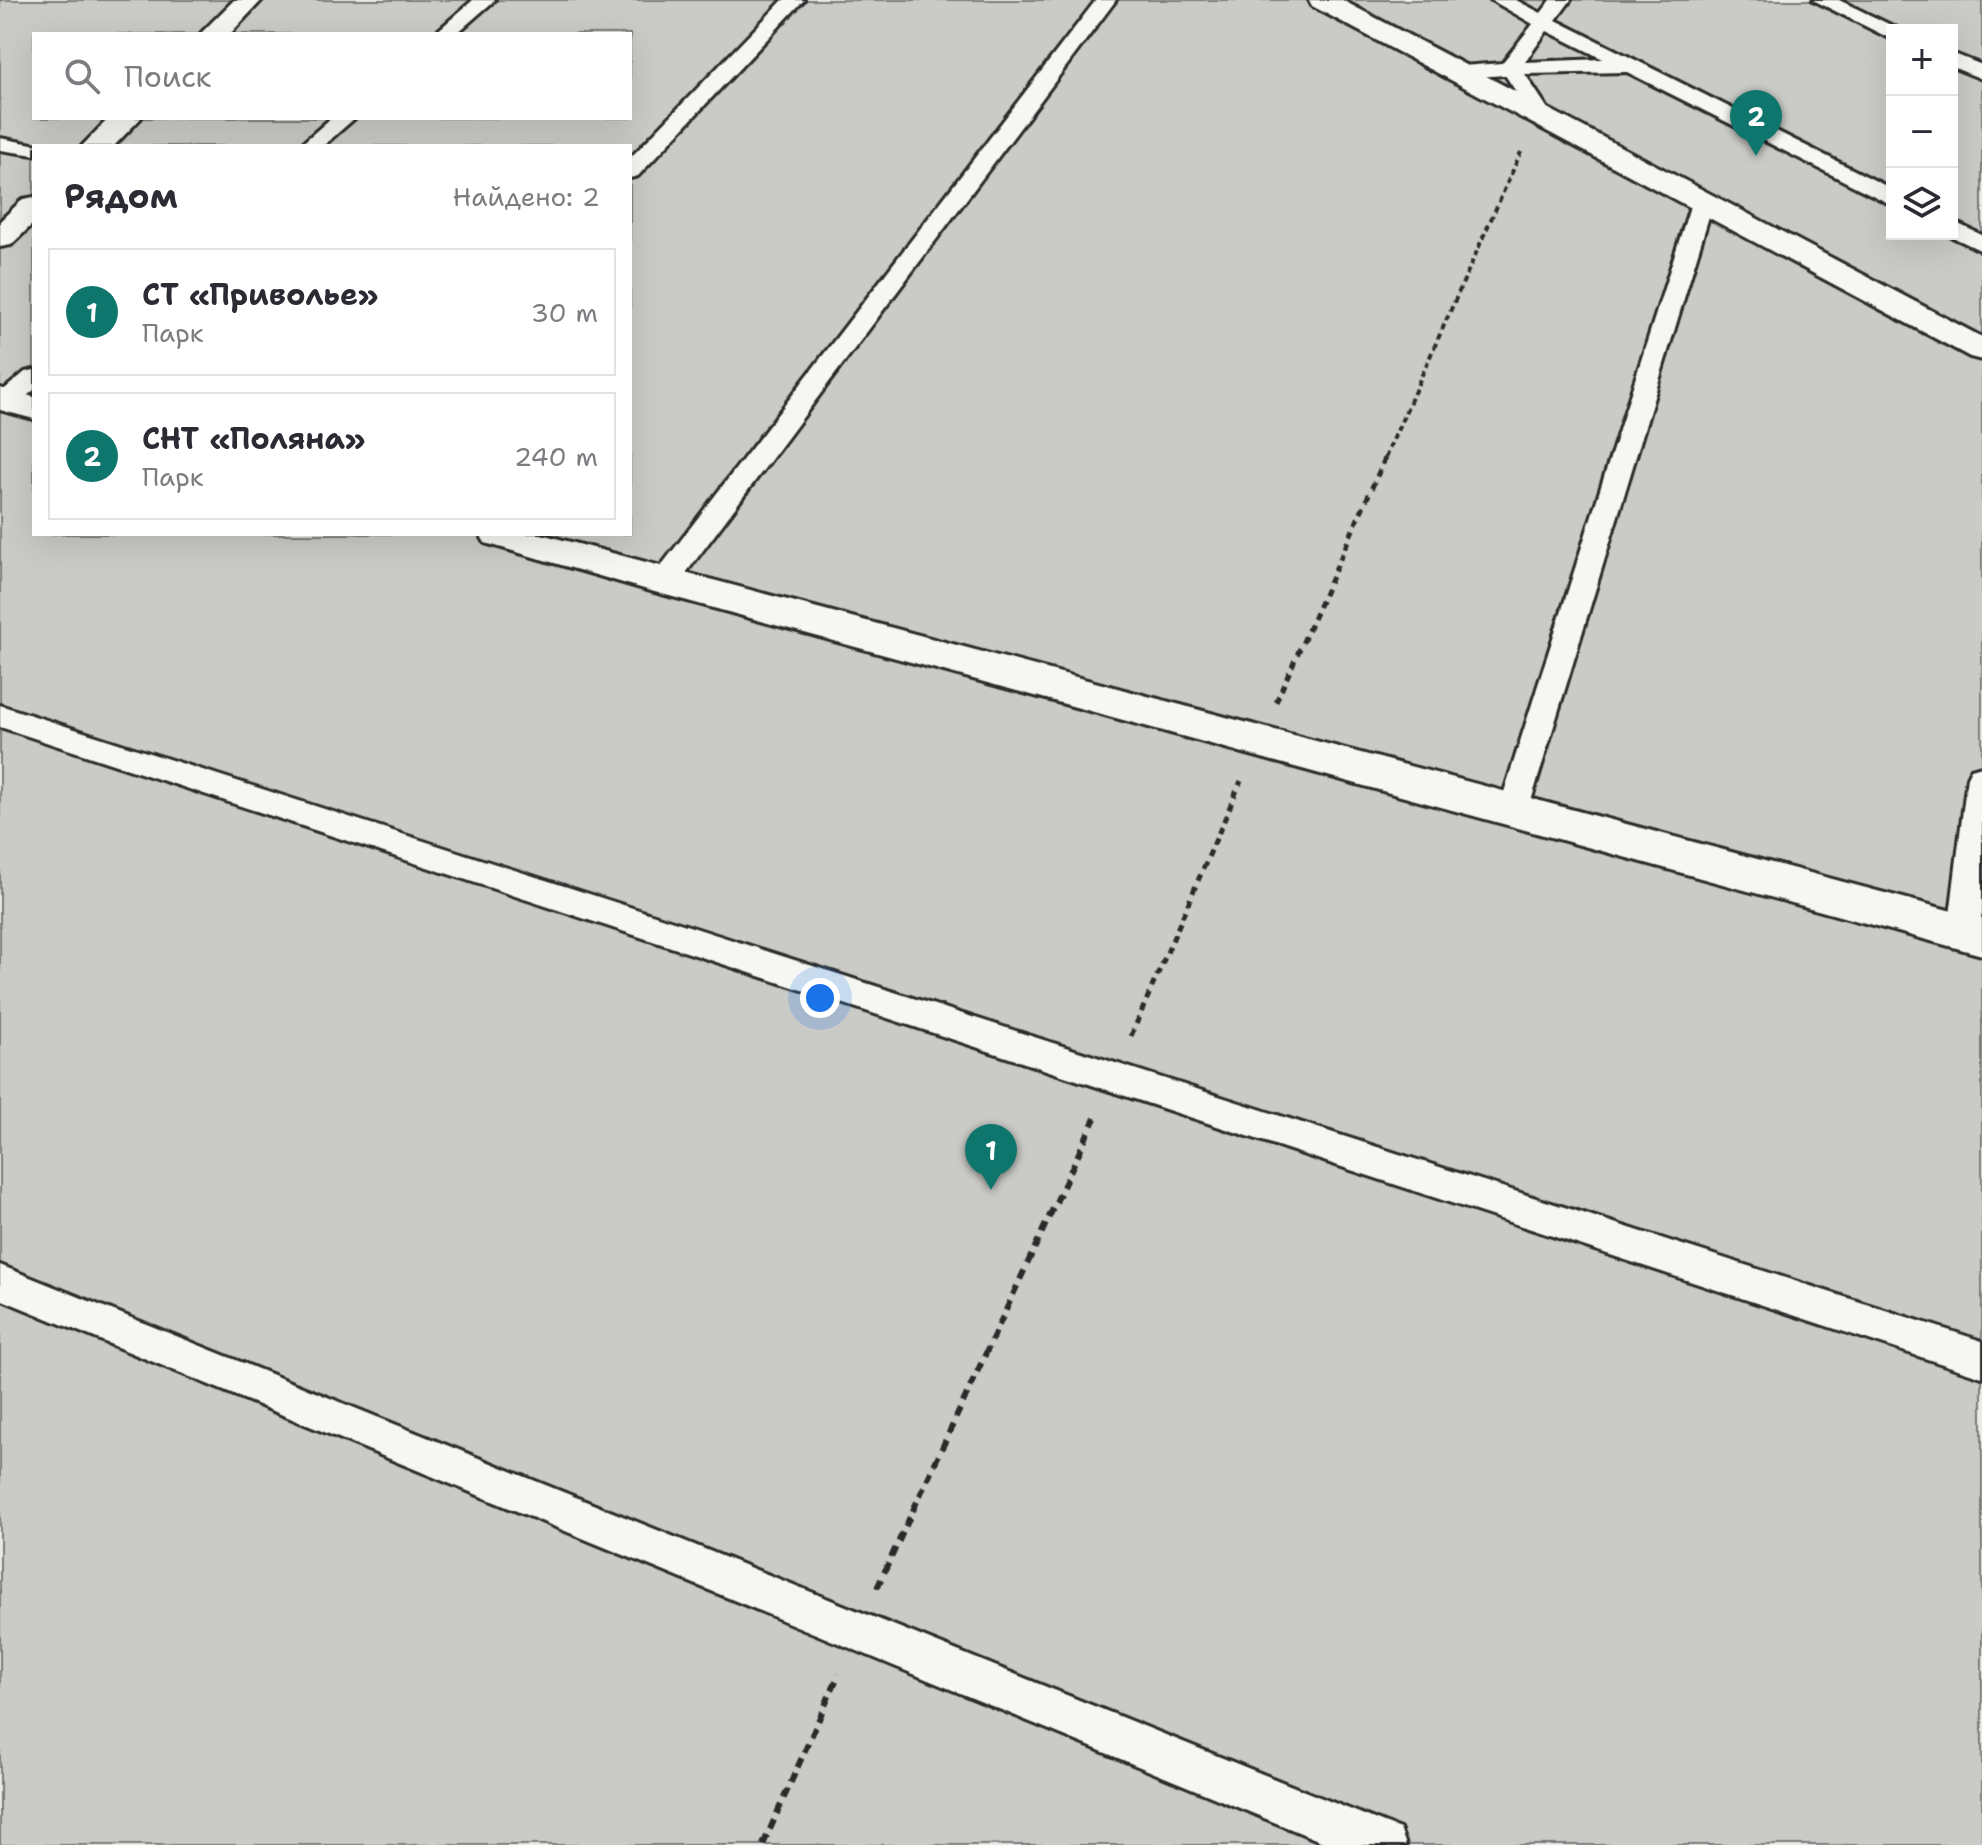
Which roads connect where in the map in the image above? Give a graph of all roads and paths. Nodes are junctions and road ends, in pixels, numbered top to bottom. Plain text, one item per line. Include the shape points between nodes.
1 (249, 0) edge
2 (485, 0) edge
3 (794, 0) edge
4 (1106, 0) edge
5 (1322, 0) edge
6 (1501, 0) edge
7 (1561, 0) edge
8 (1823, 0) edge
9 (1544, 20) junction
10 (1886, 29) edge
11 (216, 32) edge
12 (446, 32) edge
13 (1958, 62) edge
14 (1510, 67) junction
15 (1637, 68) junction
16 (1462, 72) junction
17 (1982, 73) edge
18 (1539, 112) junction
19 (124, 120) edge
20 (342, 120) edge
21 (0, 144) edge
22 (99, 144) edge
23 (312, 144) edge
24 (32, 149) edge
25 (632, 169) edge
26 (1886, 195) edge
27 (1703, 200) junction
28 (32, 208) edge
29 (1958, 231) edge
30 (0, 238) edge
31 (1982, 244) edge
32 (1982, 350) edge
33 (32, 379) edge
34 (13, 403) edge
35 (505, 536) edge
36 (664, 582) junction
37 (0, 716) edge
38 (1258, 743) junction
39 (1982, 777) edge
40 (1513, 811) junction
41 (1973, 934) edge
42 (1114, 1076) junction
43 (0, 1282) edge
44 (1982, 1359) edge
45 (858, 1629) junction
46 (763, 1845) edge
47 (1384, 1845) edge

1 - 11 street
2 - 12 lane
3 - 25 lane
4 - 36 lane
5 - 16 street
6 - 9 lane
7 - 9 lane
8 - 10 lane
9 - 14 lane
9 - 15 lane
13 - 17 lane
14 - 15 lane
14 - 16 lane
14 - 18 lane
15 - 26 lane
16 - 18 street
18 - 27 street
18 - 38 path
19 - 22 street
20 - 23 lane
21 - 24 lane
27 - 32 street
27 - 40 lane
28 - 30 street
29 - 31 lane
33 - 34 lane
35 - 36 street
36 - 38 street
37 - 42 lane
38 - 40 street
38 - 42 path
39 - 41 lane
40 - 41 street
42 - 44 lane
42 - 45 path
43 - 45 lane
45 - 46 path
45 - 47 lane

